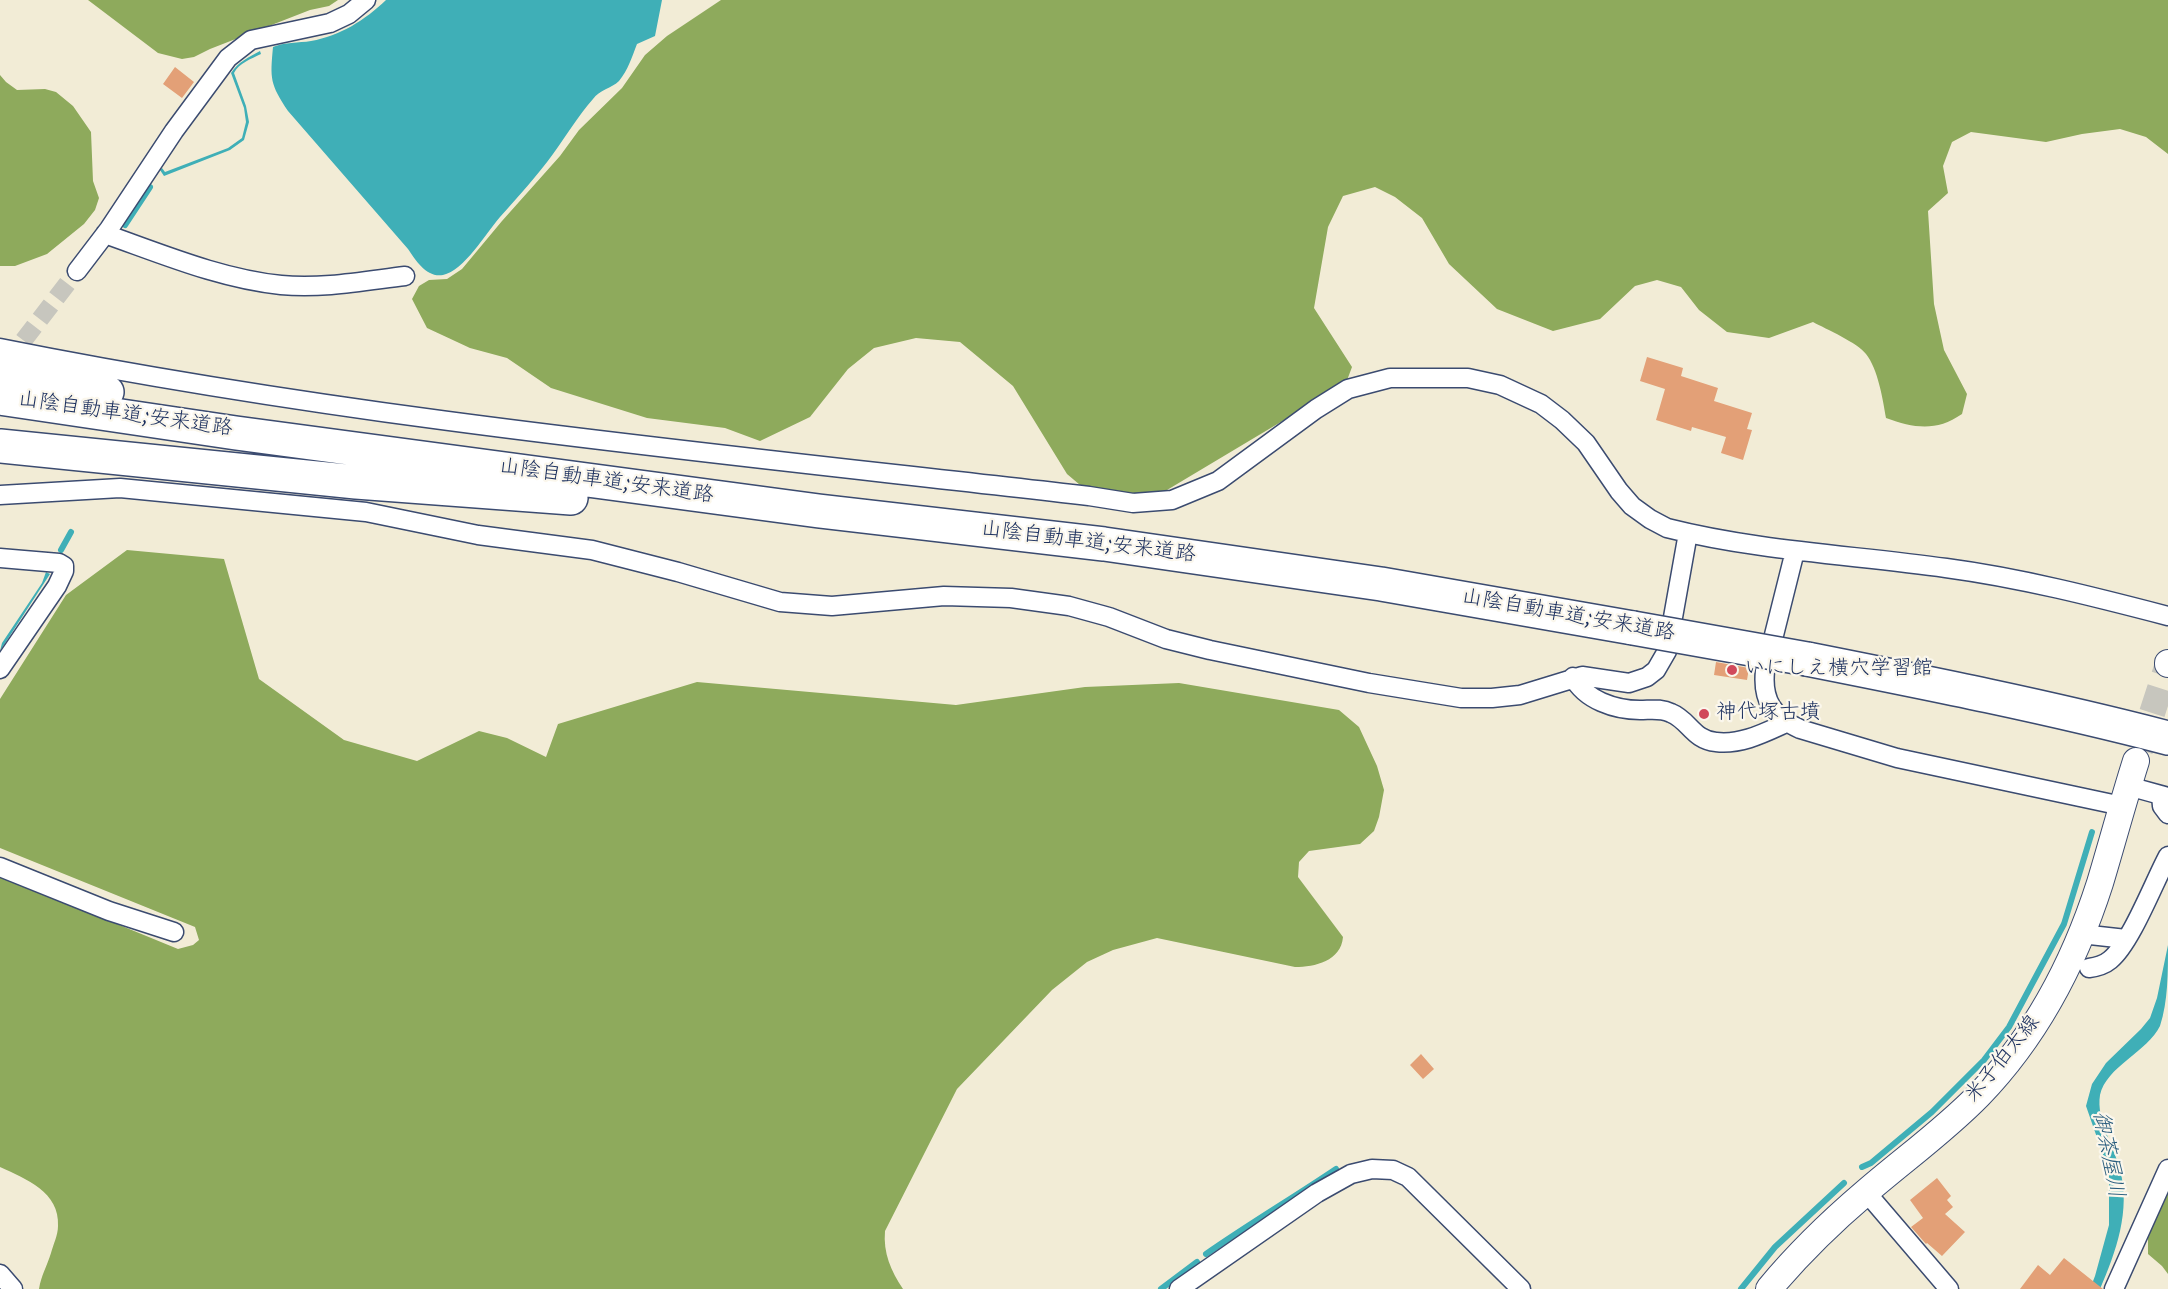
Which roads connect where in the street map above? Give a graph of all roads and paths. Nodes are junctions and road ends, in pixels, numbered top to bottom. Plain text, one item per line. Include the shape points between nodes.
1 (366, 0) edge
2 (105, 234) junction
3 (77, 271) tunnel mouth
4 (405, 276) dead end
5 (0, 348) edge
6 (0, 372) edge
7 (0, 398) edge
8 (0, 446) edge
9 (618, 485) junction
10 (0, 495) edge
11 (819, 511) junction
12 (1688, 533) junction
13 (1795, 551) junction
14 (0, 558) edge
15 (2168, 616) edge
16 (0, 669) edge
17 (1573, 677) junction
18 (1786, 723) junction
19 (2168, 738) edge
20 (2136, 762) tunnel mouth
21 (2125, 796) junction
22 (2164, 796) edge
23 (2168, 814) edge
24 (2168, 856) edge
25 (0, 867) edge
26 (174, 932) dead end
27 (2081, 934) junction
28 (2126, 939) junction
29 (2089, 968) dead end
30 (2168, 1170) edge
31 (1866, 1192) junction
32 (0, 1274) edge
33 (13, 1289) edge
34 (1179, 1289) edge
35 (1521, 1289) edge
36 (1769, 1289) edge
37 (1949, 1289) edge
38 (2114, 1289) edge

1 - 2 street via 330,23 251,40 228,58
2 - 3 street
2 - 4 street via 236,278 282,285 343,284
5 - 12 street via 327,405 1133,503 1172,500 1218,481 1348,389 1390,378 1468,378 1500,385 1541,404 1586,443 1632,506 1667,528
6 - 9 highway via 540,466
7 - 9 highway, 山陰自動車道;安来道路
8 - 11 highway via 379,484
9 - 11 highway, 山陰自動車道;安来道路
10 - 17 street via 120,488 366,512 478,535 592,550 780,602 832,606 944,596 1011,598 1069,606 1210,650 1461,698 1520,695
11 - 19 highway, 山陰自動車道;安来道路, bridge via 1104,544 1381,584 1807,659
12 - 13 street
12 - 17 street via 1667,651 1656,670 1629,683
13 - 15 street via 1947,568 2069,590
13 - 18 street via 1764,684 1773,710
14 - 16 street via 59,562 64,566 57,586
17 - 18 street via 1578,687 1601,702 1672,712 1695,734 1715,742 1743,741
18 - 21 street via 1897,758
20 - 21 main road, 米子伯太線
21 - 22 street
21 - 27 main road, 米子伯太線
22 - 23 street via 2162,806
24 - 28 street
25 - 26 street via 109,911
27 - 28 street
27 - 31 main road, 米子伯太線 via 2043,1012 2003,1067 1936,1136
28 - 29 street via 2108,962
30 - 38 street
31 - 36 main road, 米子伯太線 via 1788,1265
31 - 37 street
32 - 33 street
34 - 35 street via 1317,1193 1351,1174 1372,1169 1393,1170 1408,1177

